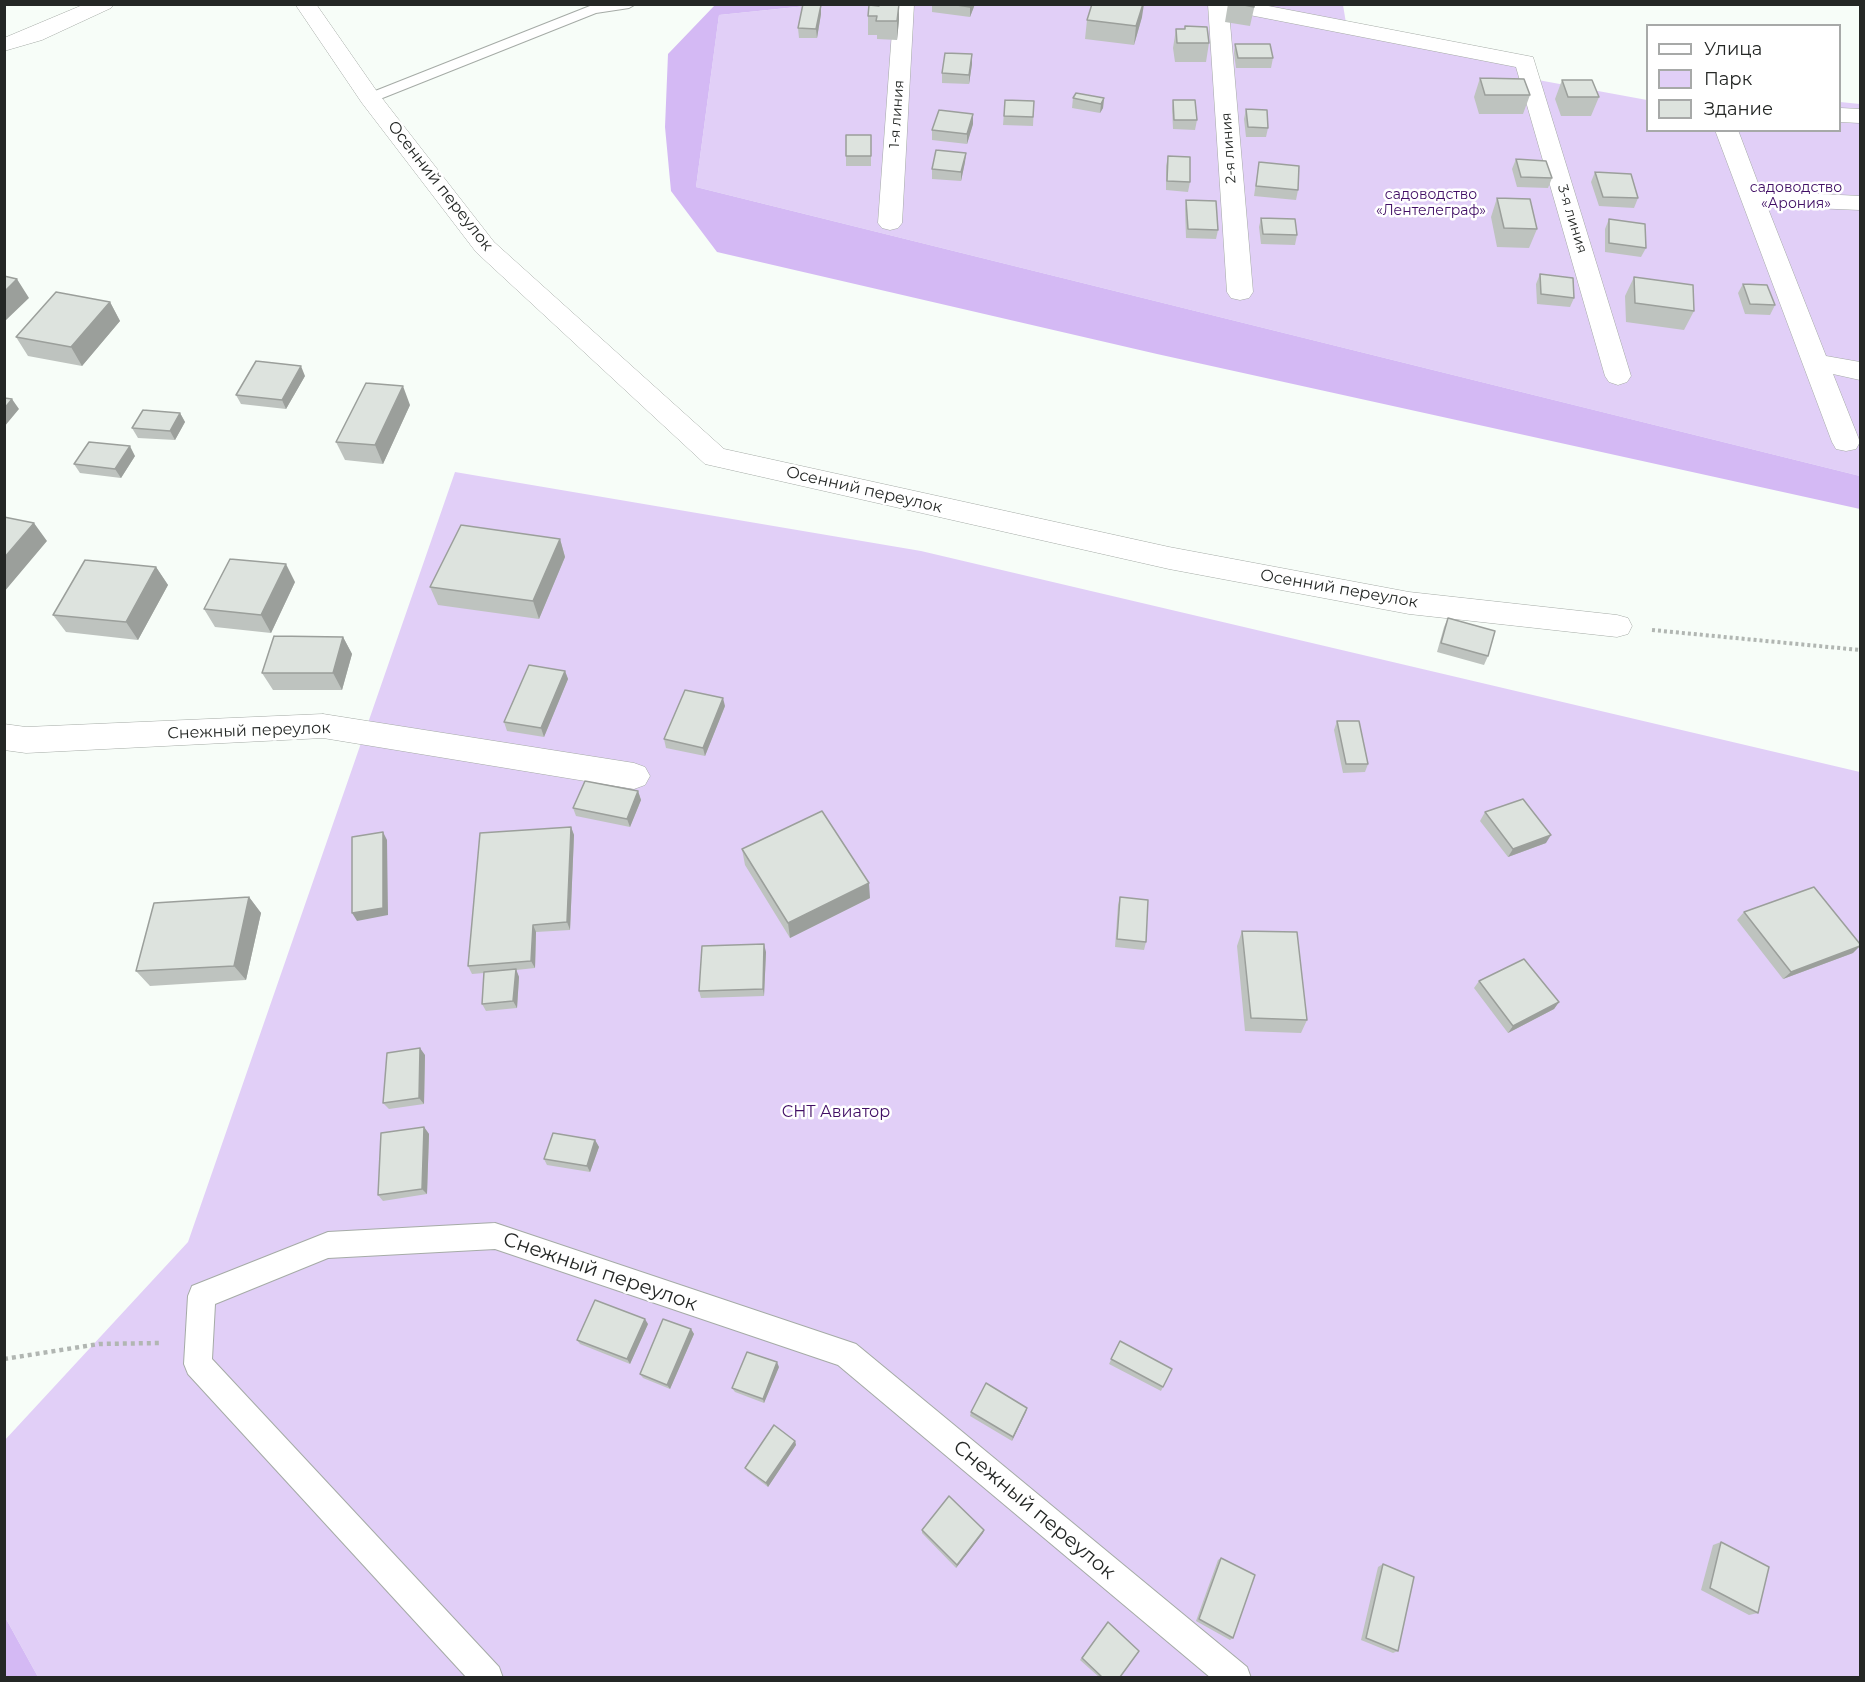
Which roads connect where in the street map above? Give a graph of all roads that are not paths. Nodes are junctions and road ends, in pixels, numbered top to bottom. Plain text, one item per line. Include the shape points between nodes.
1 (104, 4) edge
2 (305, 4) edge
3 (629, 4) edge
4 (904, 4) edge
5 (1218, 4) edge
6 (1223, 4) edge
7 (4, 45) edge
8 (370, 98) junction
9 (1841, 115) edge
10 (1860, 116) edge
11 (1727, 132) edge
12 (1752, 198) junction
13 (1860, 203) edge
14 (890, 223) dead end
15 (1240, 292) dead end
16 (1815, 362) junction
17 (1860, 371) edge
18 (1618, 376) dead end
19 (1846, 442) dead end
20 (1617, 626) road end
21 (4, 736) edge
22 (634, 776) dead end
23 (488, 1677) edge
24 (1236, 1677) edge

1 - 7 street
2 - 8 street, Осенний переулок
3 - 8 lane via 592,9
4 - 14 street, 1-я линия
5 - 15 street, 2-я линия
6 - 18 street, 3-я линия via 1525,62
8 - 20 street, Осенний переулок via 485,247 715,457 1169,558 1409,603
9 - 10 street
11 - 12 street
12 - 13 street
12 - 16 street
16 - 17 street
16 - 19 street
21 - 22 street, Снежный переулок via 26,740 323,726
23 - 24 lane, Снежный переулок via 198,1364 201,1296 328,1245 495,1236 846,1354

